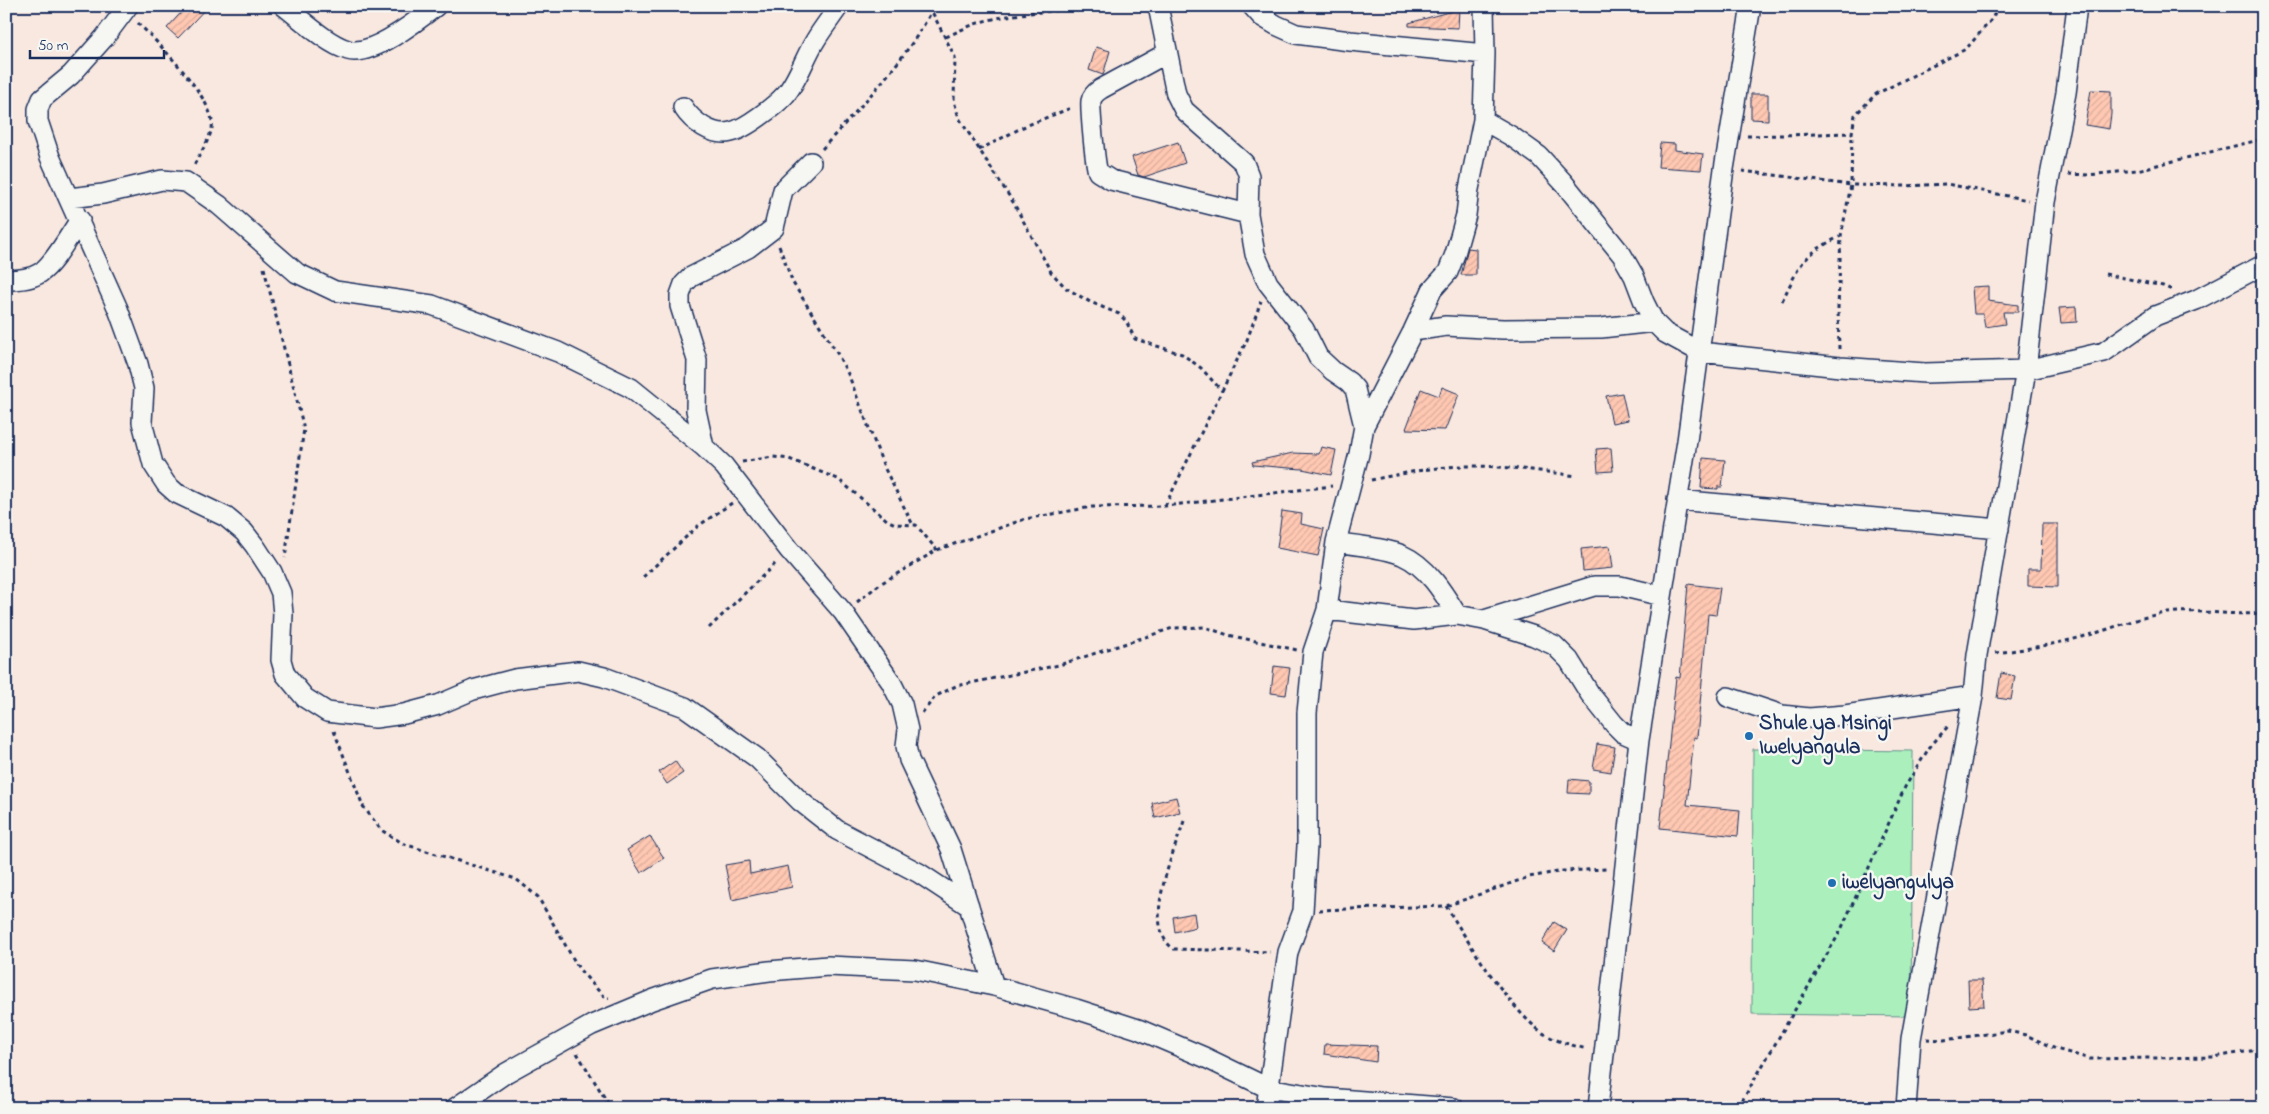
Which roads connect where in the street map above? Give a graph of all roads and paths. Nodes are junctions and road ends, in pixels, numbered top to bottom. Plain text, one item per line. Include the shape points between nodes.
1 (284, 6) edge
2 (436, 6) edge
3 (839, 6) edge
4 (931, 6) edge
5 (1092, 6) edge
6 (1158, 6) edge
7 (1252, 6) edge
8 (1484, 6) edge
9 (1751, 6) edge
10 (1998, 6) edge
11 (2077, 6) edge
12 (127, 8) edge
13 (932, 11) junction
14 (946, 37) junction
15 (1167, 53) junction
16 (1485, 54) junction
17 (1091, 100) junction
18 (682, 107) dead end
19 (1483, 120) junction
20 (1852, 133) junction
21 (1729, 137) junction
22 (2263, 139) edge
23 (978, 150) junction
24 (811, 162) joint
25 (1724, 169) junction
26 (2050, 173) junction
27 (186, 182) junction
28 (1851, 185) junction
29 (69, 198) junction
30 (2045, 202) junction
31 (1248, 214) junction
32 (80, 220) junction
33 (774, 228) junction
34 (255, 236) junction
35 (1841, 236) junction
36 (2263, 265) edge
37 (2105, 274) dead end
38 (6, 280) edge
39 (1268, 283) junction
40 (2196, 300) junction
41 (1782, 301) dead end
42 (1654, 322) junction
43 (1413, 331) junction
44 (1700, 352) junction
45 (1840, 367) junction
46 (2026, 370) junction
47 (1222, 391) junction
48 (1364, 426) junction
49 (704, 447) junction
50 (724, 466) junction
51 (1576, 476) dead end
52 (1351, 484) junction
53 (746, 493) junction
54 (1677, 500) junction
55 (1165, 506) junction
56 (912, 523) junction
57 (1999, 529) junction
58 (1336, 542) junction
59 (789, 550) junction
60 (937, 550) junction
61 (284, 564) dead end
62 (643, 577) dead end
63 (1662, 596) junction
64 (1327, 610) junction
65 (843, 612) junction
66 (2263, 613) edge
67 (1457, 615) junction
68 (1484, 620) junction
69 (709, 628) dead end
70 (1313, 652) junction
71 (1977, 655) junction
72 (1973, 696) junction
73 (1728, 697) dead end
74 (327, 712) junction
75 (1954, 718) dead end
76 (908, 730) junction
77 (1639, 740) junction
78 (1184, 820) dead end
79 (1625, 869) junction
80 (969, 906) junction
81 (1446, 906) junction
82 (1304, 911) junction
83 (1288, 952) junction
84 (994, 986) junction
85 (614, 999) dead end
86 (568, 1038) junction
87 (1912, 1038) junction
88 (2263, 1049) edge
89 (1604, 1055) junction
90 (1268, 1088) junction
91 (455, 1108) edge
92 (611, 1108) edge
93 (1266, 1108) edge
94 (1454, 1108) edge
95 (1598, 1108) edge
96 (1738, 1108) edge
97 (1906, 1108) edge

1 - 2 street via 339,47 360,52 394,35
3 - 18 street via 816,40 787,94 758,117 731,132 713,132 690,118
4 - 13 path
5 - 14 path via 993,19
6 - 15 street
7 - 16 street via 1268,21 1296,34
8 - 16 street
9 - 21 street
10 - 20 path via 1992,19 1966,49 1866,102 1855,115
11 - 26 street via 2066,93
12 - 27 path via 169,54 208,109 212,128
12 - 29 street via 71,75 42,99 38,109 38,121 46,146
13 - 14 path
13 - 24 path via 907,53
14 - 23 path via 956,57 956,110
15 - 17 street via 1100,89
15 - 31 street via 1176,94 1184,110 1244,163 1250,192
16 - 19 street
17 - 23 path via 1048,115
17 - 31 street via 1095,163 1101,175
19 - 42 street via 1539,156 1569,188 1622,255
19 - 43 street via 1466,215 1455,254 1448,272 1432,290
20 - 21 path
20 - 28 path
21 - 25 street
22 - 26 path via 2137,170 2088,175
23 - 47 path via 1013,202 1058,281 1090,302 1119,314 1135,339 1182,354 1201,368
24 - 33 street via 783,190
25 - 28 path
25 - 44 street
26 - 30 street
27 - 29 street via 162,180 103,194
27 - 34 street
28 - 30 path via 1947,184
28 - 35 path
29 - 32 street
30 - 46 street
31 - 39 street via 1255,254
32 - 38 street via 39,274
32 - 74 street via 138,364 144,388 142,422 153,464 176,493 226,517 255,546 272,572 281,594 281,660 285,674 305,698
33 - 49 street via 748,248 691,277 680,295 680,306 697,360 696,410
33 - 56 path via 788,273 844,368 884,467
34 - 49 street via 297,274 335,291 432,305 558,352 631,388
34 - 61 path via 304,429
35 - 41 path via 1806,257
35 - 45 path
36 - 40 street
37 - 40 path via 2163,286
39 - 47 path via 1247,340
39 - 48 street via 1304,328 1318,357 1355,389
40 - 46 street via 2156,316 2104,352
42 - 43 street via 1601,328 1446,326
42 - 44 street via 1665,333
43 - 48 street
44 - 45 street
44 - 54 street
45 - 46 street via 1925,373
46 - 57 street
47 - 55 path
48 - 52 street
49 - 50 street
50 - 53 street
50 - 56 path via 773,457 789,459 838,479 887,520 895,524
51 - 52 path via 1475,466 1423,470
52 - 55 path
52 - 58 street
53 - 59 street
53 - 62 path via 698,526
54 - 57 street
54 - 63 street
55 - 60 path via 1092,508 1025,519
56 - 60 path
57 - 71 street
58 - 64 street
58 - 67 street via 1402,555 1440,587
59 - 65 street
59 - 69 path
60 - 65 path via 880,584
63 - 68 street via 1620,586 1594,586
63 - 77 street
64 - 67 street via 1414,620
64 - 70 street
65 - 76 street via 891,682 902,704
66 - 71 path via 2165,613 2039,647
67 - 68 street
68 - 77 street via 1554,645 1569,660 1614,724 1623,733
70 - 76 path via 1228,635 1205,627 1173,628 1059,665 947,689 936,696
70 - 82 street via 1307,713
71 - 72 street
72 - 73 street via 1809,718 1782,715
72 - 87 street
74 - 80 street via 375,718 438,705 473,690 515,679 578,670 604,677 684,707 757,758 800,801 837,830 919,873
74 - 85 path via 363,806 381,830 404,844 516,879 538,897 579,969 605,998
75 - 96 path via 1929,748 1905,787 1840,932
76 - 80 street via 906,746 909,760 951,849
77 - 79 street
78 - 83 path via 1159,901 1158,918 1166,944 1174,949
79 - 81 path via 1563,871 1529,877
79 - 89 street
80 - 84 street
81 - 82 path
81 - 89 path via 1475,952 1532,1024 1549,1037
82 - 83 street
83 - 90 street
84 - 86 street via 916,970 872,967 828,966 768,971 712,979 652,1000
84 - 90 street via 1138,1029
86 - 91 street via 506,1073
86 - 92 path
87 - 88 path via 1944,1040 2008,1031 2090,1059 2214,1057
87 - 97 street
89 - 95 street
90 - 93 street
90 - 94 street via 1326,1098

